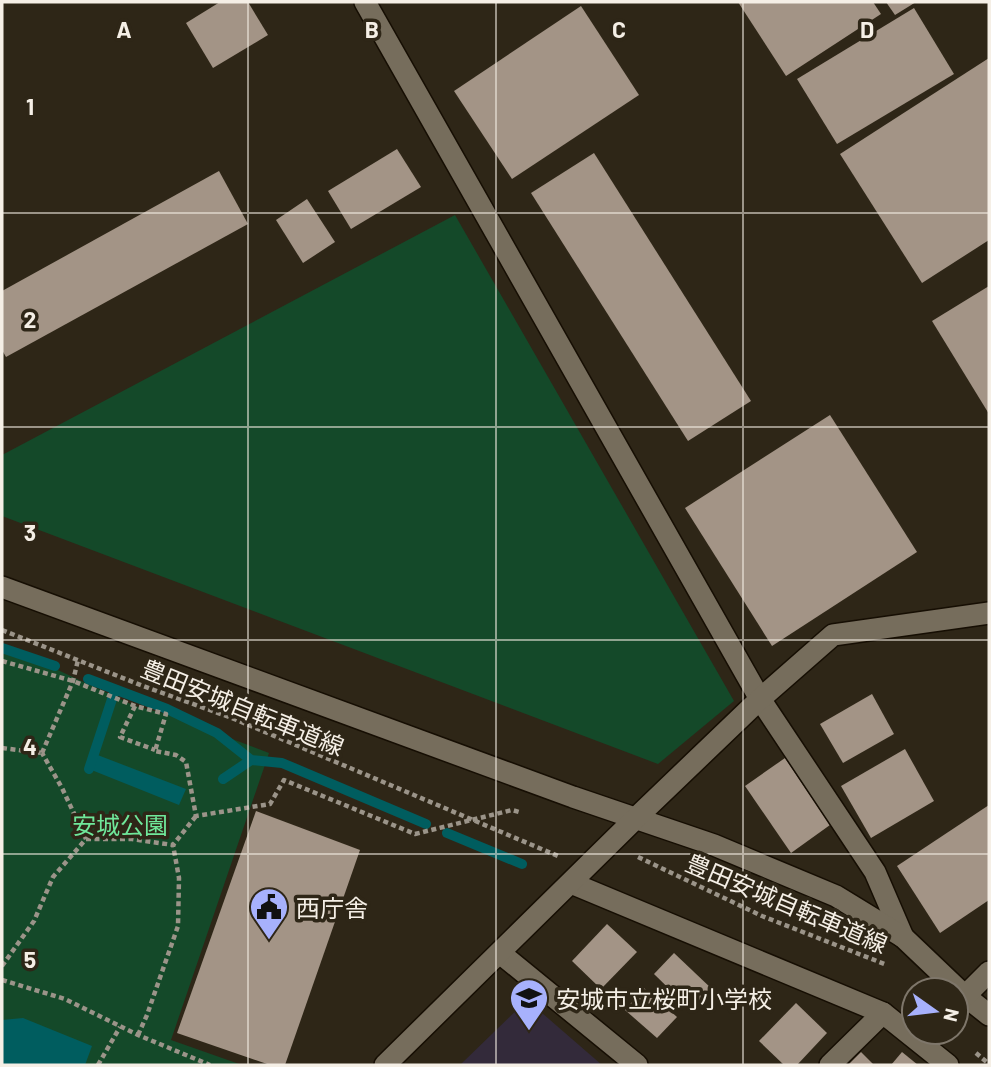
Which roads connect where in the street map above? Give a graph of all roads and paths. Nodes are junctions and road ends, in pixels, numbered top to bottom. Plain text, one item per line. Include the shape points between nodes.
1 (365, 2) edge
2 (2, 587) edge
3 (989, 613) edge
4 (2, 630) edge
5 (78, 660) junction
6 (2, 661) edge
7 (73, 681) junction
8 (760, 699) junction
9 (135, 706) junction
10 (2, 748) edge
11 (155, 751) junction
12 (42, 753) junction
13 (525, 814) dead end
14 (196, 816) junction
15 (637, 817) junction
16 (470, 819) junction
17 (86, 839) junction
18 (610, 844) junction
19 (173, 845) junction
20 (578, 876) junction
21 (894, 931) junction
22 (500, 953) junction
23 (874, 960) junction
24 (2, 966) edge
25 (894, 967) dead end
26 (989, 972) edge
27 (943, 976) edge
28 (2, 980) edge
29 (970, 991) edge
30 (970, 1000) edge
31 (860, 1003) junction
32 (883, 1013) junction
33 (989, 1015) edge
34 (120, 1027) junction
35 (138, 1035) junction
36 (98, 1065) edge
37 (210, 1065) edge
38 (385, 1065) edge
39 (638, 1065) edge
40 (830, 1065) edge
41 (948, 1065) edge

1 - 8 street
2 - 15 street
3 - 8 street via 833,635
4 - 5 path, 豊田安城自転車道線
5 - 7 path
5 - 16 path, 豊田安城自転車道線 via 232,718
6 - 7 path
7 - 9 path
7 - 12 path
8 - 15 street
8 - 21 street via 875,872
9 - 11 path via 166,714
9 - 11 path via 120,737
10 - 12 path
11 - 14 path via 186,762
12 - 17 path
13 - 16 path via 512,810
14 - 16 path via 270,804 284,780 415,834
14 - 19 path
15 - 18 street
15 - 21 street via 836,896
16 - 20 path, 豊田安城自転車道線
17 - 19 path
17 - 24 path via 53,877 34,921
18 - 20 street
18 - 23 path, 豊田安城自転車道線 via 762,916
19 - 35 path via 179,878 178,926
20 - 22 street
20 - 31 street
21 - 23 path
21 - 27 street
22 - 38 street
22 - 39 street
23 - 25 path, 豊田安城自転車道線
23 - 31 path
26 - 29 street
28 - 34 path via 65,999
30 - 33 street
31 - 32 street
32 - 40 street
32 - 41 street
34 - 35 path
34 - 36 path
35 - 37 path

